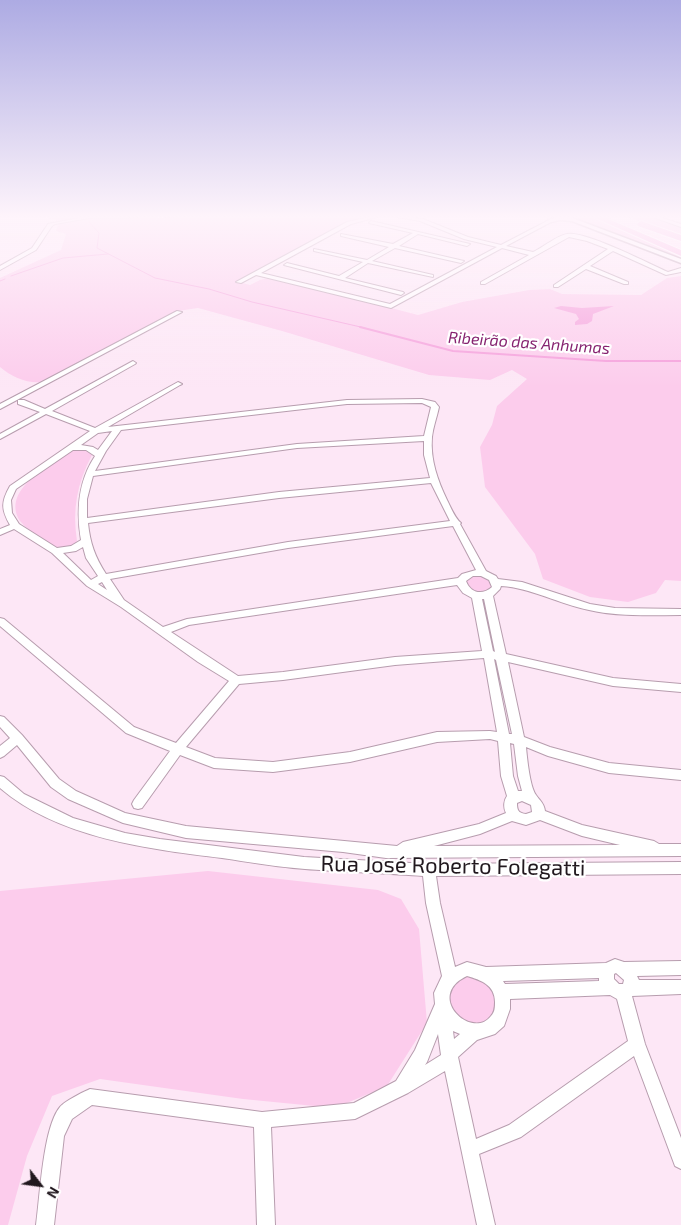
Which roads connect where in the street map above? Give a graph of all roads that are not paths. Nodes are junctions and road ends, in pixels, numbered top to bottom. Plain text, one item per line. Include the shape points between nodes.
1 (255, 273) joint
2 (319, 273) edge
3 (348, 273) edge
4 (418, 273) edge
5 (453, 273) edge
6 (500, 273) edge
7 (575, 273) edge
8 (602, 273) edge
9 (431, 276) dead end
10 (340, 278) junction
11 (238, 282) dead end
12 (483, 283) dead end
13 (626, 283) dead end
14 (556, 286) dead end
15 (401, 293) dead end
16 (179, 312) dead end
17 (133, 363) dead end
18 (178, 384) dead end
19 (21, 402) dead end
20 (0, 407) edge
21 (136, 410) junction
22 (46, 412) junction
23 (129, 417) junction
24 (145, 426) junction
25 (118, 429) junction
26 (96, 432) junction
27 (0, 437) edge
28 (428, 438) junction
29 (71, 448) junction
30 (98, 455) junction
31 (89, 474) junction
32 (433, 480) junction
33 (83, 521) junction
34 (457, 523) junction
35 (15, 526) junction
36 (0, 532) edge
37 (86, 541) junction
38 (55, 551) junction
39 (482, 573) junction
40 (105, 577) junction
41 (461, 582) junction
42 (496, 582) junction
43 (90, 584) junction
44 (482, 595) junction
45 (121, 602) junction
46 (681, 612) edge
47 (0, 621) edge
48 (163, 631) junction
49 (487, 654) junction
50 (501, 657) junction
51 (236, 680) junction
52 (681, 688) edge
53 (0, 720) edge
54 (504, 737) junction
55 (18, 738) junction
56 (519, 740) junction
57 (177, 750) junction
58 (0, 753) edge
59 (681, 775) edge
60 (0, 781) edge
61 (514, 797) junction
62 (530, 797) junction
63 (138, 804) dead end
64 (538, 814) junction
65 (514, 815) junction
66 (675, 850) edge
67 (386, 852) junction
68 (681, 868) edge
69 (429, 870) junction
70 (681, 968) edge
71 (624, 969) junction
72 (606, 970) junction
73 (486, 974) junction
74 (450, 977) junction
75 (681, 988) edge
76 (619, 989) junction
77 (502, 992) junction
78 (444, 1009) junction
79 (474, 1032) junction
80 (636, 1042) junction
81 (450, 1056) junction
82 (402, 1087) junction
83 (262, 1120) junction
84 (471, 1149) junction
85 (681, 1160) edge
86 (45, 1225) edge
87 (266, 1225) edge
88 (486, 1225) edge

1 - 5 street via 391,306
1 - 11 street
2 - 10 street
3 - 10 street
4 - 9 street
6 - 12 street
7 - 14 street
8 - 13 street
10 - 15 street
16 - 20 street
17 - 22 street
18 - 21 street
19 - 22 street
21 - 23 street
21 - 26 street
22 - 26 street
22 - 27 street
23 - 24 street
23 - 25 street
24 - 25 street
24 - 28 street via 346,402 422,400 435,407
25 - 26 street
25 - 30 street
26 - 29 street
28 - 31 street via 297,446
28 - 32 street
29 - 30 street via 89,448
29 - 35 street via 13,488 7,500 8,513
30 - 31 street
31 - 33 street via 82,493
32 - 33 street via 279,495
32 - 34 street
33 - 37 street
34 - 39 street
34 - 40 street via 288,545
35 - 36 street
35 - 38 street
37 - 38 street via 72,549
37 - 40 street via 92,558
38 - 43 street
39 - 41 street via 464,576
39 - 42 street
40 - 43 street
40 - 45 street
41 - 44 street via 468,593
41 - 48 street via 187,622
42 - 44 street via 494,592
42 - 46 street via 520,584 589,607 615,611
43 - 45 street
44 - 49 street
44 - 50 street
45 - 48 street
47 - 57 street via 130,730
48 - 51 street
49 - 50 street
49 - 51 street via 395,661
49 - 54 street
50 - 52 street via 605,680
50 - 56 street
51 - 57 street
53 - 55 street
54 - 56 street
54 - 57 street via 490,734 437,737 350,757 273,766 214,763
54 - 61 street via 507,776
55 - 58 street
55 - 67 street via 55,783 72,795 123,818 186,832
56 - 59 street via 548,752 609,768
56 - 62 street
57 - 63 street
60 - 69 street, Rua José Roberto Folegatti via 20,798 70,822 125,839 304,863
61 - 62 street
61 - 65 street via 509,806
62 - 64 street via 539,808
64 - 65 street via 526,820
64 - 66 street via 582,830
65 - 67 street via 480,829
66 - 67 street
68 - 69 street, Rua José Roberto Folegatti
69 - 74 street
70 - 71 street
71 - 72 street via 615,966
71 - 76 street via 632,981
72 - 73 street
72 - 76 street via 606,980
73 - 74 street via 467,970
73 - 77 street
74 - 78 street via 442,992
75 - 76 street
76 - 77 street
76 - 80 street
77 - 79 street via 503,1012 499,1021 492,1027
78 - 79 street via 457,1025
78 - 81 street
78 - 82 street
79 - 81 street
80 - 84 street via 515,1131
80 - 85 street
81 - 82 street
81 - 84 street
82 - 83 street via 355,1111
83 - 86 street via 90,1097 66,1113 56,1135
83 - 87 street
84 - 88 street

